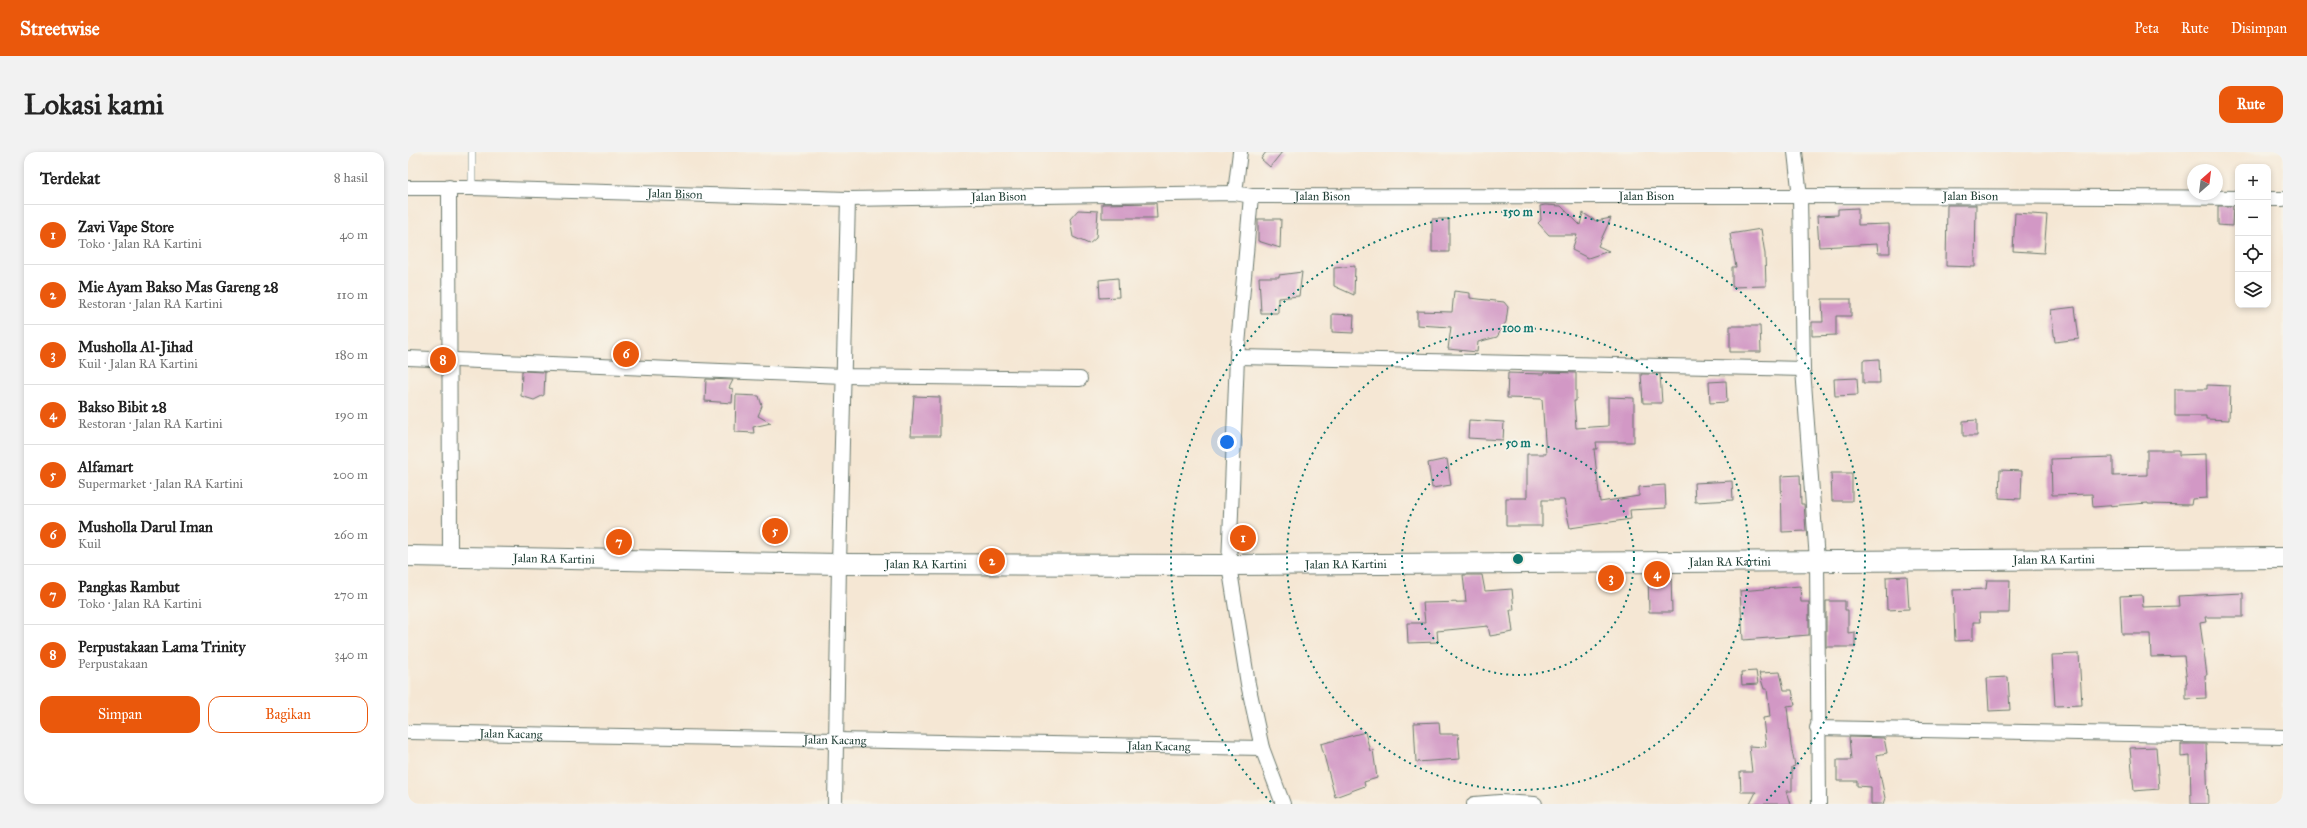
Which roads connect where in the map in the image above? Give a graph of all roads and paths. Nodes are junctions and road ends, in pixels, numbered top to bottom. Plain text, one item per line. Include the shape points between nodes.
1 (472, 152) edge
2 (1240, 152) edge
3 (1795, 152) edge
4 (449, 187) junction
5 (408, 188) edge
6 (472, 188) junction
7 (1235, 193) junction
8 (1251, 196) junction
9 (1800, 197) junction
10 (2235, 198) edge
11 (2271, 198) edge
12 (848, 199) junction
13 (2283, 199) edge
14 (1237, 357) junction
15 (408, 358) edge
16 (449, 358) junction
17 (1803, 369) junction
18 (843, 376) junction
19 (1080, 379) dead end
20 (408, 556) edge
21 (450, 556) junction
22 (2283, 558) edge
23 (1817, 560) junction
24 (839, 564) junction
25 (1229, 565) junction
26 (1817, 728) junction
27 (408, 732) edge
28 (2283, 737) edge
29 (836, 739) junction
30 (1262, 748) junction
31 (836, 804) edge
32 (1283, 804) edge
33 (1474, 804) edge
34 (1535, 804) edge
35 (1819, 804) edge

1 - 6 lane
2 - 7 street
3 - 9 street
4 - 5 street, Jalan Bison
4 - 6 street, Jalan Bison
4 - 16 street
6 - 12 street, Jalan Bison
7 - 8 street, Jalan Bison
7 - 12 street, Jalan Bison
8 - 9 street, Jalan Bison
8 - 14 street
9 - 10 street, Jalan Bison via 2012,195
9 - 17 street
11 - 13 street
12 - 18 street
14 - 17 street
14 - 25 street
15 - 16 street
16 - 18 street
16 - 21 street
17 - 23 street
18 - 19 street
18 - 24 street
20 - 21 main road, Jalan RA Kartini
21 - 24 main road, Jalan RA Kartini
22 - 23 main road, Jalan RA Kartini
23 - 25 main road, Jalan RA Kartini
23 - 26 street
24 - 25 main road, Jalan RA Kartini
24 - 29 street
25 - 30 street via 1248,684
26 - 28 street
26 - 35 street
27 - 29 street, Jalan Kacang
29 - 30 street, Jalan Kacang
29 - 31 street
30 - 32 street
33 - 34 street

